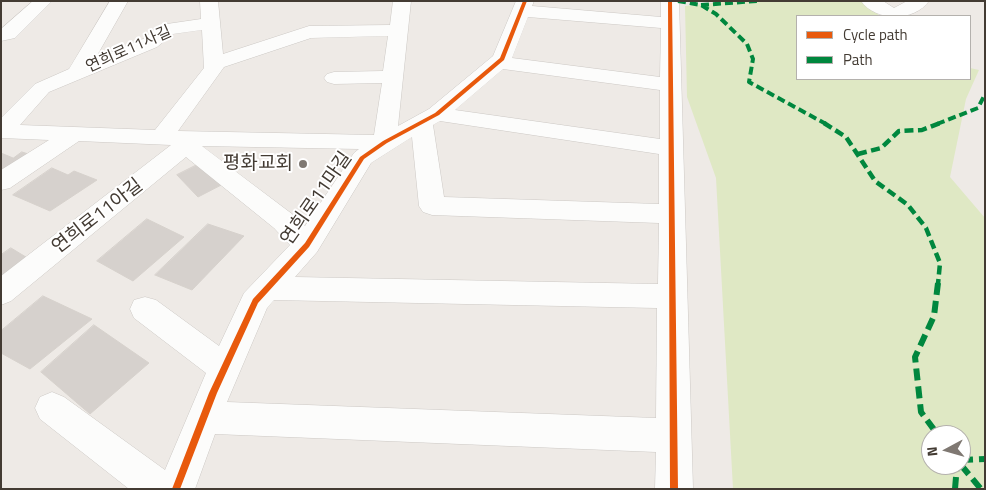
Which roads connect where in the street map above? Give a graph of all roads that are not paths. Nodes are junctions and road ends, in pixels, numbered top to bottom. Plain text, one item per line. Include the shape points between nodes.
1 (43, 1) edge
2 (119, 1) edge
3 (209, 1) edge
4 (402, 1) edge
5 (870, 1) edge
6 (929, 2) edge
7 (523, 6) edge
8 (670, 12) edge
9 (892, 15) edge
10 (896, 15) edge
11 (212, 23) junction
12 (400, 30) junction
13 (1, 35) edge
14 (498, 62) junction
15 (214, 64) junction
16 (77, 74) junction
17 (392, 77) junction
18 (334, 78) dead end
19 (670, 85) junction
20 (430, 119) junction
21 (2, 131) edge
22 (74, 134) junction
23 (180, 142) junction
24 (385, 142) junction
25 (671, 148) junction
26 (1, 182) edge
27 (672, 214) junction
28 (307, 245) junction
29 (267, 288) junction
30 (1, 294) edge
31 (672, 296) junction
32 (145, 309) dead end
33 (224, 368) junction
34 (52, 408) dead end
35 (204, 417) junction
36 (674, 436) junction
37 (160, 489) edge
38 (176, 489) edge
39 (674, 489) edge

1 - 13 street via 8,34
2 - 16 street, 연희로11사길
3 - 11 street
4 - 12 street
5 - 9 street
6 - 10 street
7 - 8 street, 연희로11마길
7 - 14 street, 연희로11마길
8 - 19 street, 연희로11마길
11 - 15 street
11 - 16 street, 연희로11사길 via 167,29 150,43
12 - 15 street via 309,32
12 - 17 street
14 - 19 street
14 - 20 street, 연희로11마길
15 - 23 street
16 - 21 street, 연희로11사길 via 42,88
17 - 18 street
17 - 24 street
19 - 25 street, 연희로11마길
20 - 24 street, 연희로11마길
20 - 25 street
20 - 27 street via 432,206
21 - 22 street
22 - 23 street
22 - 26 street
23 - 24 street
23 - 28 street, 연희로11마길 via 283,221
23 - 30 street, 연희로11아길
24 - 28 street, 연희로11마길 via 362,158
25 - 27 street, 연희로11마길
27 - 31 street, 연희로11마길
28 - 29 street, 연희로11마길
29 - 31 street
29 - 33 street, 연희로11마길 via 255,301
31 - 36 street, 연희로11마길
32 - 33 street
33 - 35 street, 연희로11마길
34 - 37 street
35 - 36 street
35 - 38 street, 연희로11마길
36 - 39 street, 연희로11마길

